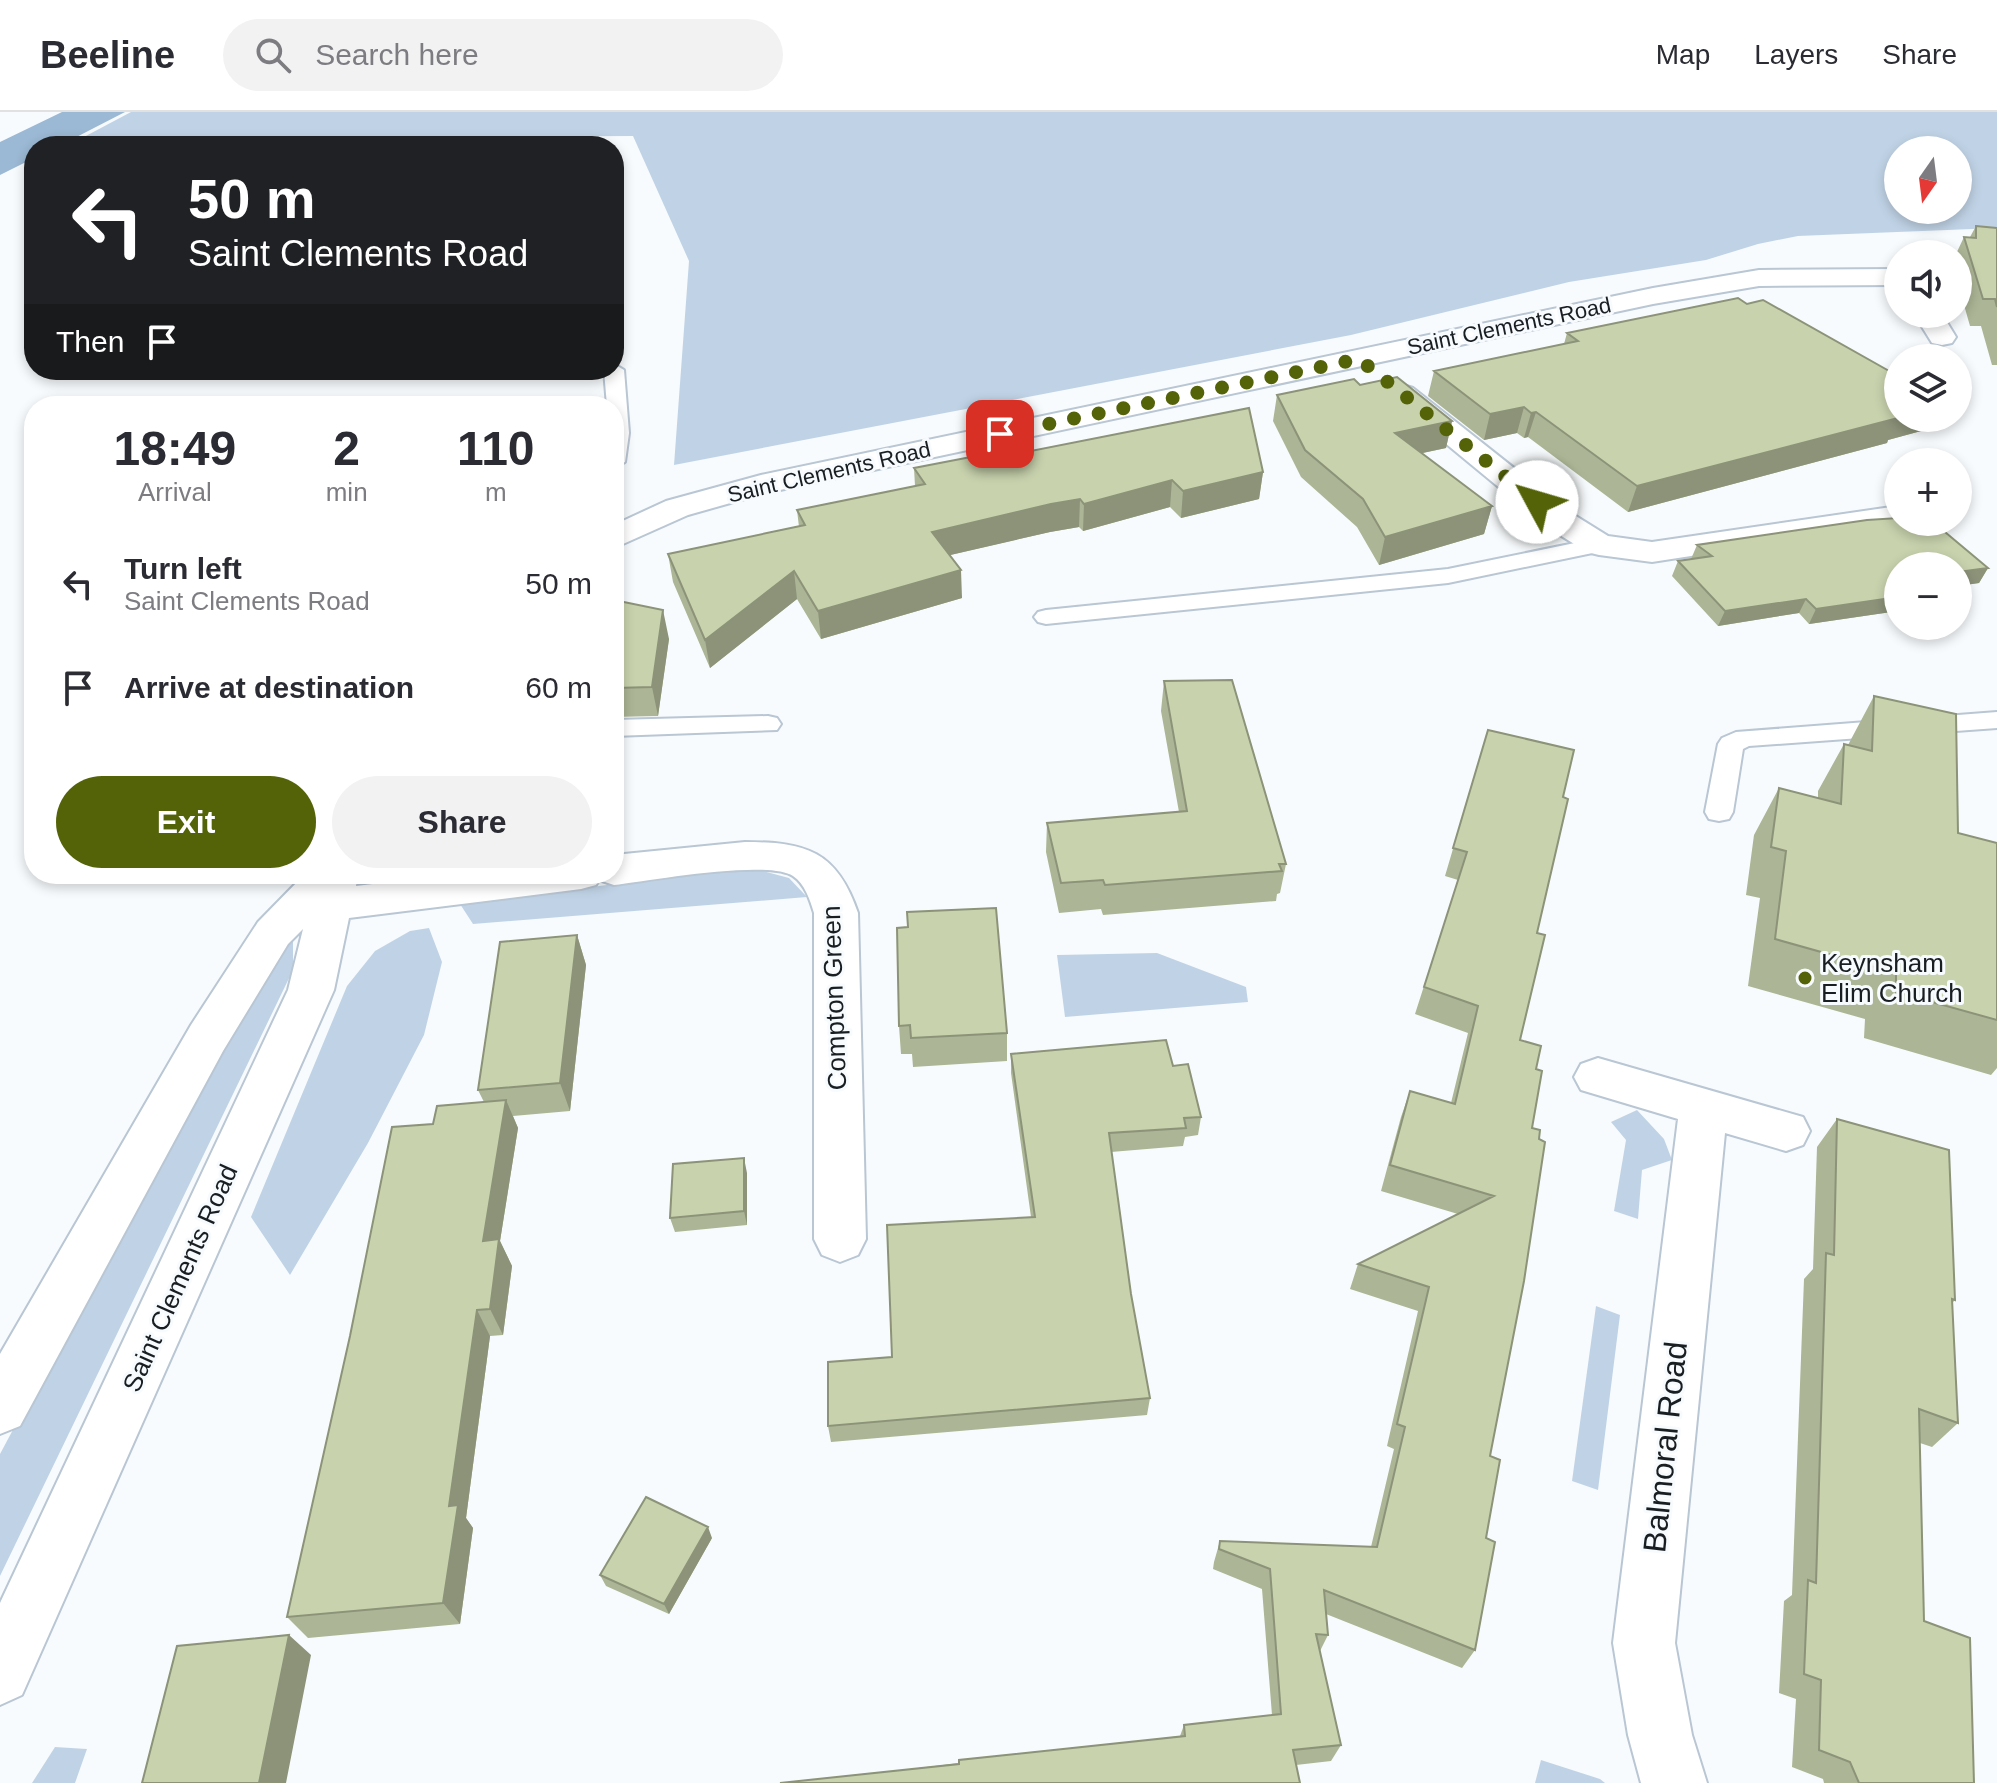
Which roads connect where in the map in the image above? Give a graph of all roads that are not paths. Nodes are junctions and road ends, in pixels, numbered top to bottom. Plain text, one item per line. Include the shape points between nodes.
1 (1884, 277) edge
2 (1359, 359) junction
3 (1884, 518) edge
4 (624, 533) edge
5 (1599, 545) junction
6 (1046, 617) dead end
7 (1997, 720) edge
8 (768, 724) dead end
9 (624, 728) edge
10 (1719, 812) dead end
11 (624, 869) edge
12 (333, 884) edge
13 (1598, 1077) dead end
14 (1703, 1109) junction
15 (1786, 1131) dead end
16 (840, 1239) dead end
17 (0, 1407) edge
18 (0, 1673) edge
19 (1674, 1783) edge

1 - 2 street, Saint Clements Road via 1759,278
2 - 4 street, Saint Clements Road via 761,485 677,508
2 - 5 street via 1559,520
3 - 5 street via 1652,552
5 - 6 lane via 1448,576
7 - 10 lane via 1745,738 1731,744
8 - 9 lane
11 - 16 street, Compton Green via 756,853 807,864 830,893 836,913
12 - 17 street via 273,933 207,1038
12 - 18 street, Saint Clements Road via 311,990
13 - 14 street
14 - 15 street
14 - 19 street, Balmoral Road via 1644,1643

